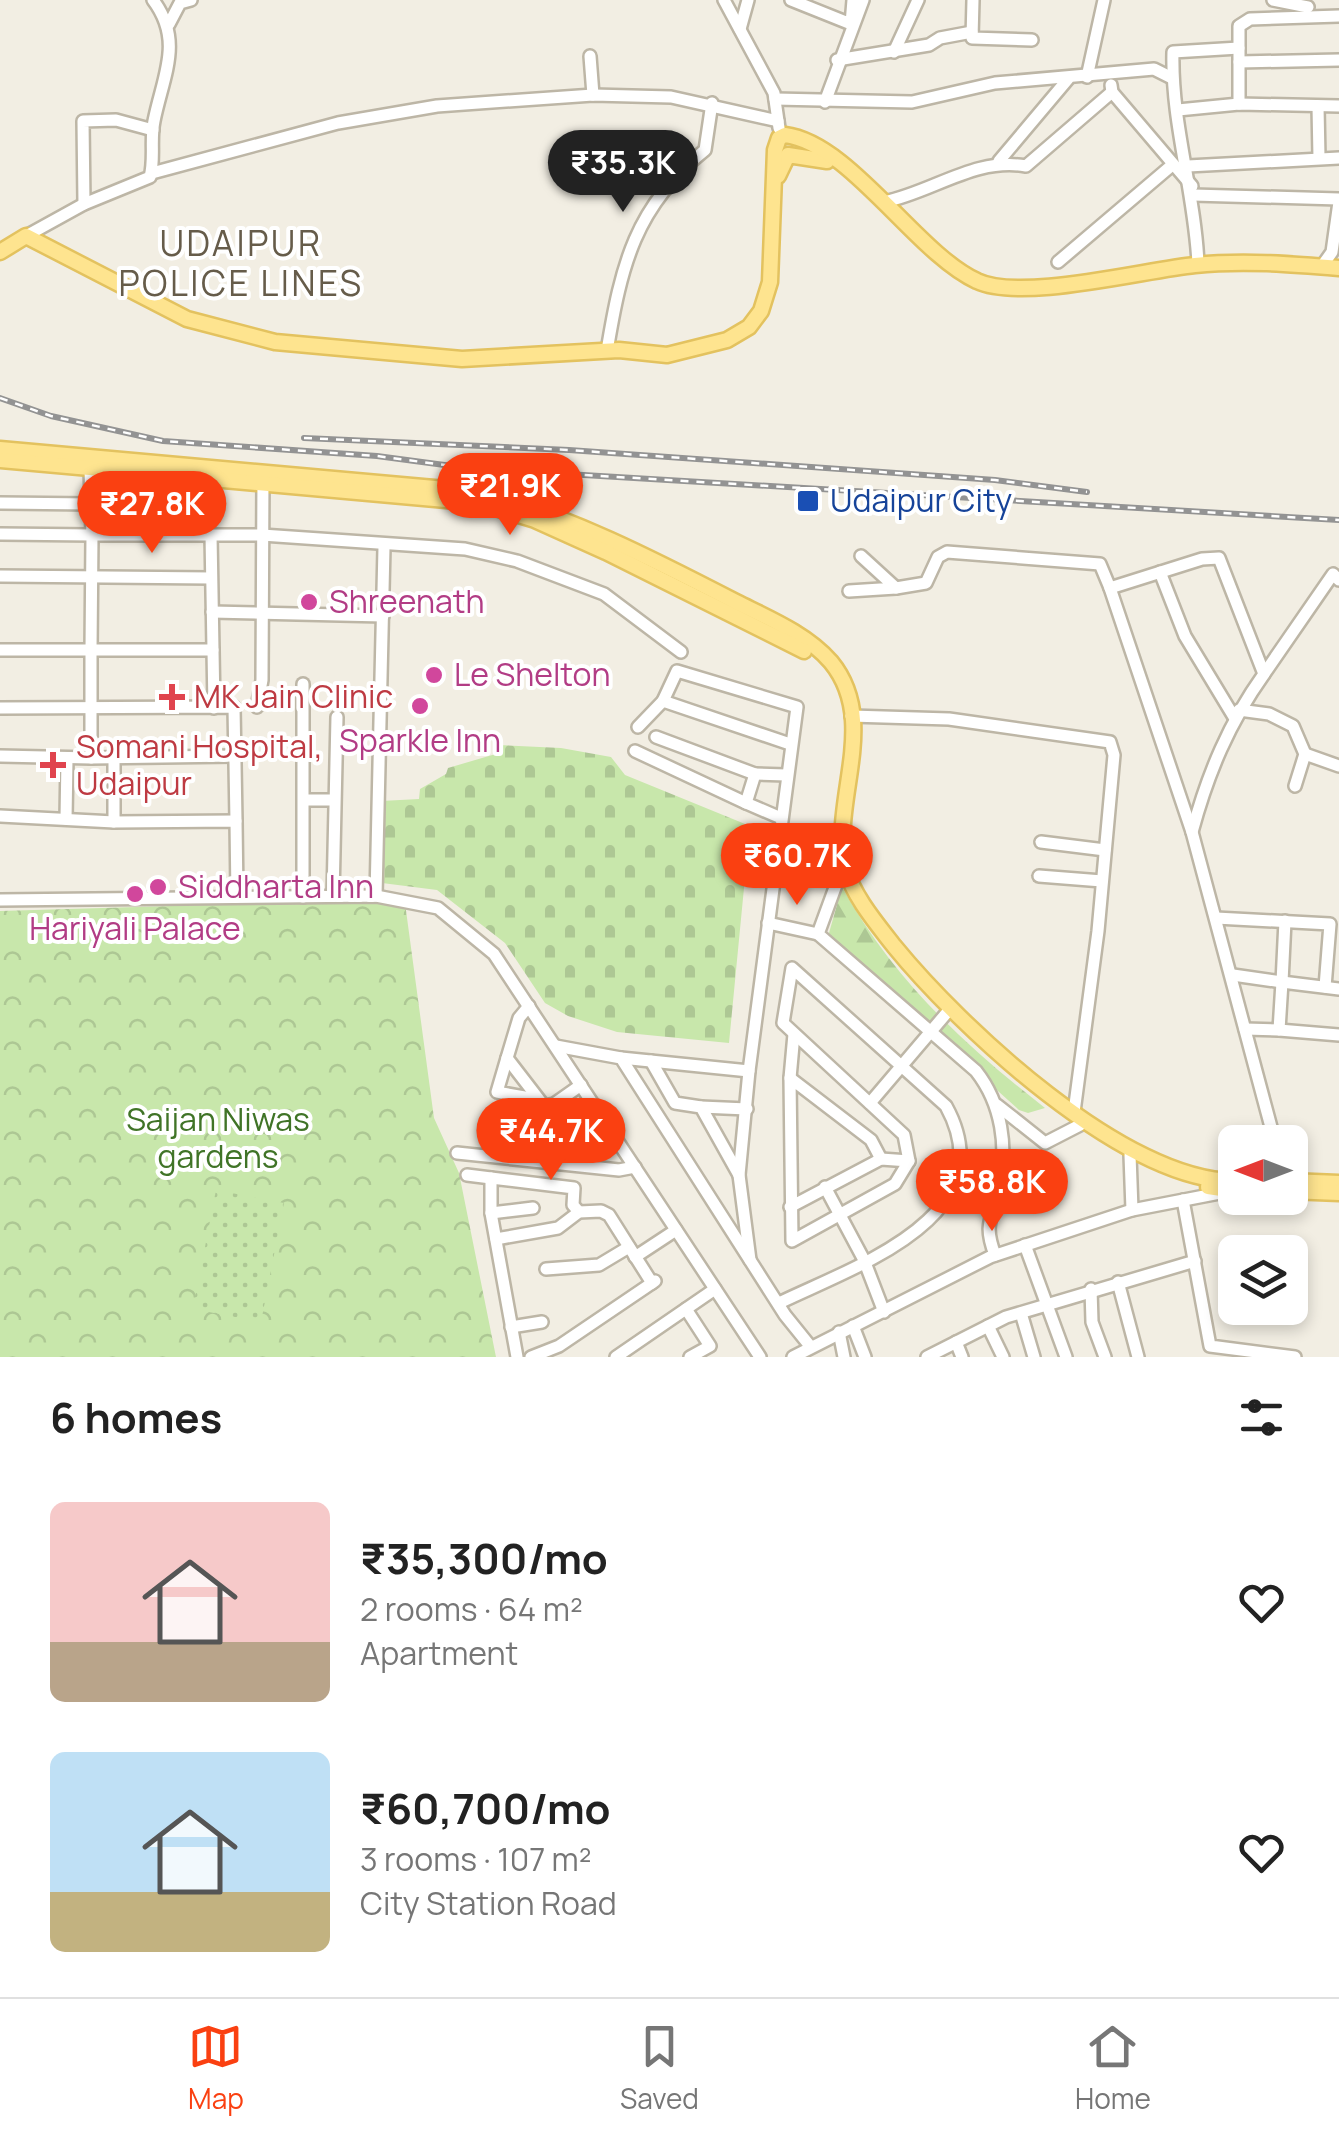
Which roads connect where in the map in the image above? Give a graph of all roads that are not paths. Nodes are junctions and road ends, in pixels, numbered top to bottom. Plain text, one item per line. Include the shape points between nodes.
1 (153, 0) edge
2 (191, 0) edge
3 (724, 0) edge
4 (748, 0) edge
5 (790, 0) edge
6 (854, 0) edge
7 (863, 0) edge
8 (918, 0) edge
9 (973, 0) edge
10 (1104, 0) edge
11 (1274, 0) edge
12 (1308, 7) edge
13 (1339, 16) edge
14 (169, 24) junction
15 (851, 24) junction
16 (740, 29) junction
17 (972, 32) junction
18 (1032, 40) dead end
19 (1239, 48) junction
20 (894, 52) junction
21 (590, 56) dead end
22 (837, 60) junction
23 (1339, 60) edge
24 (1239, 62) junction
25 (1109, 74) junction
26 (1087, 78) junction
27 (1172, 78) junction
28 (1068, 80) junction
29 (1112, 92) junction
30 (593, 96) junction
31 (776, 99) junction
32 (825, 102) junction
33 (712, 103) junction
34 (1239, 104) junction
35 (1318, 106) junction
36 (1339, 106) edge
37 (1178, 110) junction
38 (778, 121) junction
39 (152, 130) junction
40 (780, 137) junction
41 (788, 155) junction
42 (1320, 158) junction
43 (1339, 158) edge
44 (998, 161) junction
45 (837, 164) junction
46 (1171, 166) junction
47 (1188, 166) junction
48 (152, 173) junction
49 (1193, 191) junction
50 (773, 196) junction
51 (1339, 200) edge
52 (884, 202) junction
53 (84, 204) junction
54 (26, 236) junction
55 (0, 252) edge
56 (1058, 262) dead end
57 (1198, 264) junction
58 (1322, 266) junction
59 (1339, 268) edge
60 (607, 351) junction
61 (0, 449) edge
62 (0, 460) edge
63 (90, 469) junction
64 (263, 477) junction
65 (0, 504) edge
66 (91, 504) junction
67 (0, 534) edge
68 (92, 535) junction
69 (211, 535) junction
70 (262, 535) junction
71 (384, 547) junction
72 (861, 556) dead end
73 (1160, 572) junction
74 (0, 576) edge
75 (92, 576) junction
76 (211, 578) junction
77 (1339, 580) edge
78 (896, 588) junction
79 (1110, 588) junction
80 (849, 591) dead end
81 (212, 612) junction
82 (262, 613) junction
83 (383, 616) junction
84 (0, 650) edge
85 (92, 650) junction
86 (213, 650) junction
87 (680, 652) dead end
88 (1264, 674) junction
89 (303, 684) dead end
90 (663, 700) junction
91 (234, 707) junction
92 (0, 708) edge
93 (93, 708) junction
94 (214, 708) junction
95 (1236, 713) junction
96 (851, 716) junction
97 (337, 717) dead end
98 (638, 727) dead end
99 (656, 737) dead end
100 (790, 744) junction
101 (635, 752) dead end
102 (1305, 754) junction
103 (0, 756) edge
104 (235, 756) junction
105 (90, 758) junction
106 (114, 758) junction
107 (68, 759) junction
108 (1339, 766) edge
109 (756, 774) junction
110 (786, 775) junction
111 (1296, 786) dead end
112 (305, 800) junction
113 (334, 800) junction
114 (746, 803) junction
115 (0, 816) edge
116 (781, 818) junction
117 (66, 819) junction
118 (236, 821) junction
119 (114, 822) junction
120 (1192, 832) junction
121 (1040, 842) dead end
122 (1105, 850) junction
123 (843, 866) junction
124 (1039, 876) dead end
125 (1102, 881) junction
126 (303, 896) junction
127 (333, 896) junction
128 (376, 896) junction
129 (238, 897) junction
130 (0, 900) edge
131 (1216, 918) junction
132 (1285, 920) junction
133 (768, 923) junction
134 (818, 934) junction
135 (1232, 975) junction
136 (1282, 982) junction
137 (1325, 987) junction
138 (1339, 989) edge
139 (529, 1006) junction
140 (947, 1012) junction
141 (1244, 1029) junction
142 (1279, 1030) junction
143 (794, 1034) junction
144 (932, 1034) junction
145 (1339, 1036) edge
146 (556, 1046) junction
147 (507, 1058) junction
148 (620, 1058) junction
149 (651, 1061) junction
150 (904, 1066) junction
151 (749, 1071) junction
152 (790, 1078) junction
153 (581, 1085) junction
154 (536, 1099) junction
155 (870, 1103) junction
156 (997, 1106) junction
157 (701, 1107) junction
158 (747, 1109) junction
159 (1077, 1119) junction
160 (1269, 1125) edge
161 (458, 1153) dead end
162 (1130, 1156) junction
163 (881, 1159) junction
164 (910, 1161) junction
165 (634, 1167) junction
166 (467, 1175) dead end
167 (739, 1175) junction
168 (491, 1178) junction
169 (1218, 1182) edge
170 (1308, 1182) edge
171 (1218, 1183) edge
172 (1339, 1184) edge
173 (826, 1187) junction
174 (1218, 1190) edge
175 (1308, 1192) edge
176 (1339, 1194) edge
177 (1183, 1200) junction
178 (790, 1206) junction
179 (534, 1208) dead end
180 (1132, 1210) junction
181 (579, 1212) junction
182 (492, 1213) junction
183 (842, 1214) junction
184 (676, 1230) junction
185 (496, 1239) junction
186 (1025, 1246) junction
187 (632, 1252) junction
188 (995, 1255) junction
189 (750, 1260) junction
190 (864, 1260) junction
191 (1195, 1261) junction
192 (546, 1269) dead end
193 (1118, 1282) junction
194 (715, 1289) junction
195 (1091, 1289) junction
196 (1049, 1302) junction
197 (779, 1303) junction
198 (686, 1308) junction
199 (884, 1312) junction
200 (1021, 1312) junction
201 (542, 1322) dead end
202 (511, 1326) junction
203 (854, 1326) junction
204 (988, 1326) junction
205 (839, 1332) junction
206 (956, 1342) junction
207 (810, 1346) junction
208 (560, 1352) edge
209 (929, 1356) edge
210 (517, 1357) edge
211 (531, 1357) edge
212 (616, 1357) edge
213 (690, 1357) edge
214 (760, 1357) edge
215 (793, 1357) edge
216 (844, 1357) edge
217 (865, 1357) edge
218 (962, 1357) edge
219 (1003, 1357) edge
220 (1034, 1357) edge
221 (1066, 1357) edge
222 (1105, 1357) edge
223 (1138, 1357) edge
224 (1295, 1357) edge

1 - 14 street
2 - 14 street via 180,3
3 - 16 street
4 - 16 street
5 - 15 street
6 - 15 street
7 - 15 street
8 - 20 street
9 - 17 street
10 - 26 street
11 - 12 street
12 - 13 street
12 - 19 street via 1250,19 1239,26
14 - 39 street via 170,59
15 - 22 street
16 - 31 street
17 - 18 street via 972,38
17 - 20 street
19 - 24 street
19 - 27 street via 1173,52
20 - 22 street
21 - 30 street
22 - 32 street
23 - 24 street
24 - 34 street
25 - 26 street
25 - 27 street via 1154,69
25 - 29 street
26 - 28 street
27 - 37 street
28 - 32 street via 996,83 912,102
28 - 44 street
29 - 44 street via 1026,166
29 - 46 street
30 - 33 street
30 - 48 street via 437,106 338,122
31 - 32 street
31 - 38 street
33 - 38 street
33 - 60 street via 706,150 675,175 634,238 619,276
34 - 35 street
34 - 37 street
35 - 36 street
35 - 42 street
37 - 47 street
38 - 40 street
39 - 48 street
39 - 53 street via 116,120 82,121
40 - 41 main road via 790,142
40 - 45 main road via 805,142
40 - 50 main road
41 - 45 main road
41 - 50 main road
42 - 43 street
42 - 47 street
44 - 52 street
45 - 52 main road
46 - 49 street
46 - 56 street
47 - 49 street
48 - 53 street
49 - 51 street
49 - 57 street
50 - 60 main road via 769,290 748,327 682,353
51 - 58 street via 1332,252
52 - 57 main road via 978,282 1046,285
53 - 54 street
54 - 55 main road
54 - 60 main road via 187,319 274,342 462,359
57 - 58 main road
58 - 59 main road
61 - 64 main road
62 - 63 main road
63 - 64 main road
63 - 66 street
64 - 70 street
64 - 96 main road via 478,492 594,532 794,632 831,662
64 - 123 main road via 510,512 792,642 825,667 840,699
65 - 66 street
66 - 68 street
67 - 68 street
68 - 69 street
68 - 75 street
69 - 70 street
69 - 76 street
70 - 71 street
70 - 82 street
71 - 83 street
71 - 87 street via 452,548 517,561 604,594
72 - 78 street
73 - 79 street
73 - 88 street via 1219,558
73 - 95 street via 1185,636
74 - 75 street
75 - 76 street
75 - 85 street
76 - 81 street
77 - 88 street via 1333,574
78 - 79 street via 926,584 947,552 1100,564
78 - 80 street
79 - 120 street
81 - 82 street
81 - 86 street
82 - 83 street
82 - 91 street via 260,707
83 - 128 street
84 - 85 street
85 - 86 street
85 - 93 street
86 - 94 street
88 - 95 street
89 - 112 street
90 - 98 street
90 - 100 street
90 - 100 street via 676,671 798,707
91 - 94 street
91 - 104 street
92 - 93 street
93 - 94 street
93 - 105 street
95 - 102 street via 1269,714 1293,726
95 - 120 street
96 - 122 street via 949,719 1110,742
96 - 123 main road
97 - 113 street
99 - 109 street
100 - 110 street
101 - 114 street
102 - 108 street
102 - 111 street
103 - 107 street
104 - 106 street
104 - 118 street
105 - 106 street
105 - 107 street
106 - 119 street
107 - 117 street
109 - 110 street
109 - 114 street
110 - 116 street
112 - 113 street
112 - 126 street
113 - 127 street
114 - 116 street
115 - 117 street
116 - 133 street
117 - 119 street
118 - 119 street
118 - 129 street
120 - 131 street
121 - 122 street
122 - 125 street
123 - 134 street
123 - 140 main road via 868,926
124 - 125 street
125 - 159 street
126 - 127 street
126 - 129 street
127 - 128 street
128 - 139 street via 424,903 450,916 494,954
129 - 130 street
131 - 132 street
131 - 135 street
132 - 136 street
132 - 137 street via 1330,924
133 - 134 street
133 - 151 street
134 - 144 street
135 - 136 street
135 - 141 street
136 - 137 street
136 - 142 street
137 - 138 street
139 - 146 street
139 - 147 street
140 - 144 street
140 - 159 main road via 979,1051
141 - 142 street
141 - 160 street
142 - 145 street
143 - 150 street via 782,1023 792,968
143 - 152 street
143 - 155 street
144 - 150 street
144 - 156 street via 976,1071
146 - 148 street
146 - 153 street
147 - 154 street
147 - 154 street via 496,1092
148 - 149 street
148 - 189 street
149 - 151 street
149 - 157 street via 675,1103
150 - 155 street
150 - 190 street via 946,1106 961,1161 938,1215
151 - 158 street
152 - 163 street via 870,1140
152 - 178 street
153 - 154 street via 551,1105
153 - 165 street
155 - 164 street via 904,1135
156 - 159 street via 1045,1143
156 - 188 street via 1000,1183 985,1228
157 - 158 street
157 - 167 street
158 - 167 street
159 - 162 main road
159 - 169 main road via 1162,1163
161 - 165 street
162 - 171 main road
162 - 180 street
163 - 164 street
163 - 173 street
164 - 183 street via 895,1184
165 - 184 street
166 - 168 street
167 - 189 street
168 - 181 street via 574,1188
168 - 182 street
170 - 172 main road
173 - 178 street
173 - 183 street
174 - 177 street
175 - 176 main road
177 - 180 street
177 - 191 street
178 - 183 street via 792,1241
179 - 182 street
180 - 186 street
181 - 185 street via 558,1228
181 - 187 street via 606,1212
182 - 185 street
183 - 190 street
184 - 187 street
184 - 194 street
185 - 202 street
186 - 188 street
186 - 196 street
187 - 192 street via 599,1265
187 - 208 street via 654,1282
188 - 199 street
189 - 197 street
190 - 197 street
190 - 199 street
191 - 193 street
191 - 224 street via 1210,1346
193 - 195 street
193 - 223 street
194 - 198 street
194 - 214 street
195 - 196 street
195 - 222 street via 1092,1322
196 - 200 street
196 - 221 street
197 - 207 street
198 - 212 street
198 - 213 street via 710,1346
199 - 203 street
200 - 204 street
200 - 220 street
201 - 202 street
202 - 210 street
203 - 205 street
203 - 217 street
204 - 206 street
204 - 219 street
205 - 207 street
205 - 216 street
206 - 209 street
206 - 218 street
207 - 215 street
208 - 211 street

